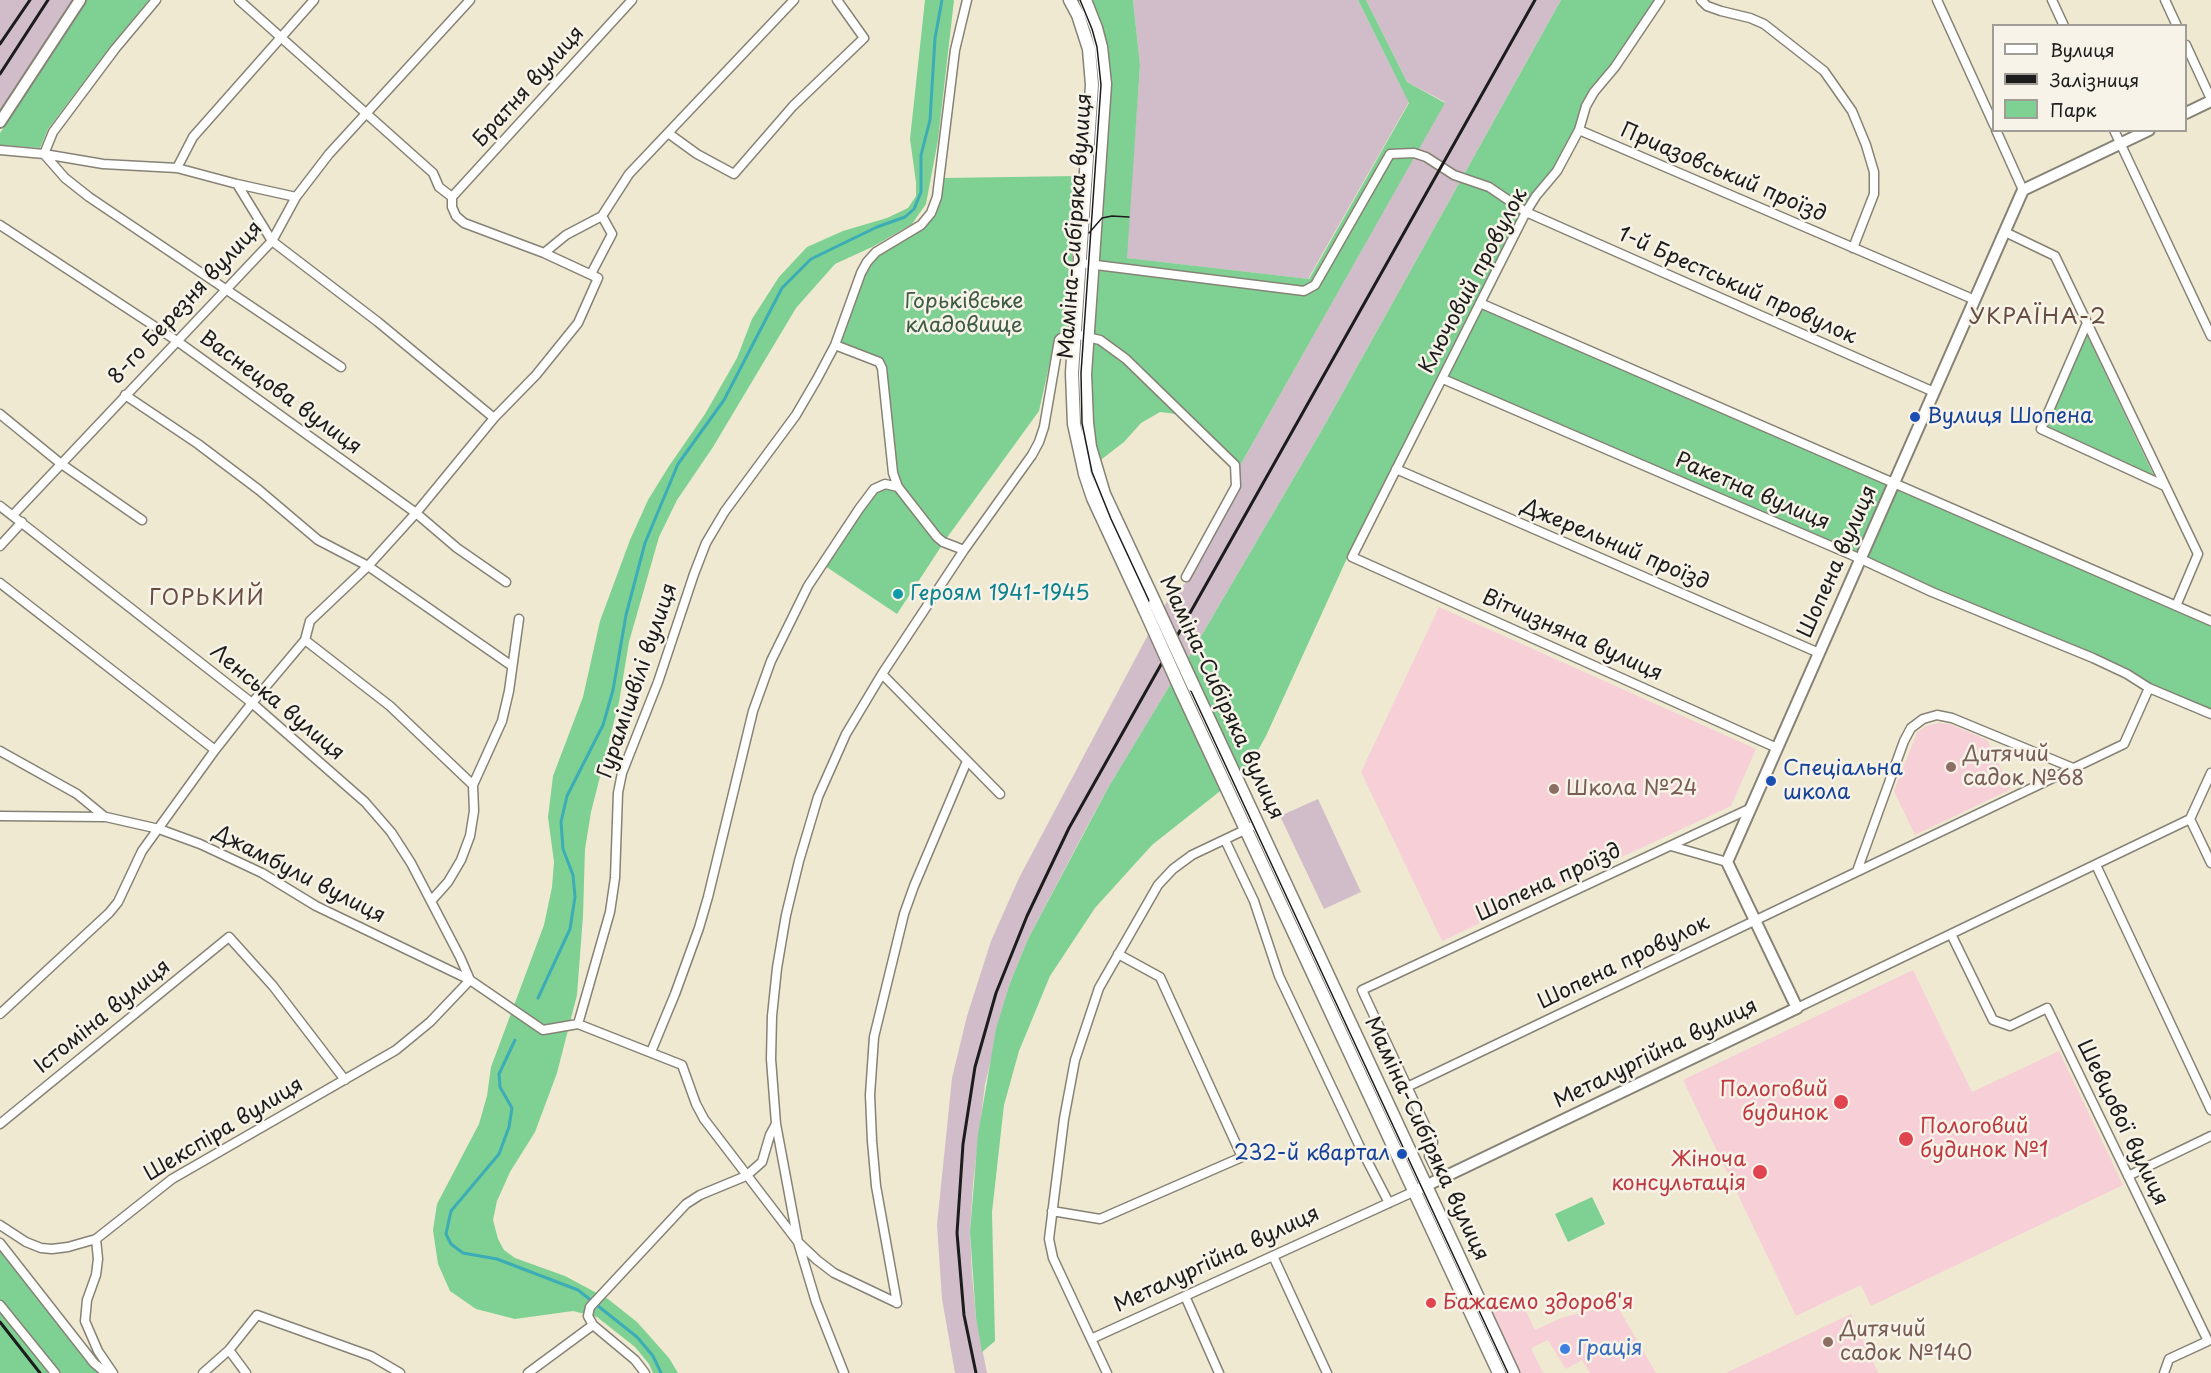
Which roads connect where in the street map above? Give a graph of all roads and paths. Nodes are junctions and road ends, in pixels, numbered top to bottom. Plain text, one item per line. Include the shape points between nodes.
1 (80, 0) edge
2 (156, 0) edge
3 (239, 0) edge
4 (314, 0) edge
5 (470, 0) edge
6 (632, 0) edge
7 (794, 0) edge
8 (837, 0) edge
9 (966, 0) edge
10 (1070, 0) edge
11 (1085, 0) edge
12 (1660, 0) edge
13 (1701, 0) edge
14 (1937, 0) edge
15 (2052, 0) edge
16 (2165, 0) edge
17 (2063, 24) edge
18 (2176, 24) edge
19 (281, 37) junction
20 (2187, 47) edge
21 (2211, 100) edge
22 (2187, 112) edge
23 (366, 114) junction
24 (1992, 120) edge
25 (0, 122) edge
26 (1579, 130) junction
27 (1997, 132) edge
28 (2115, 132) edge
29 (2145, 132) edge
30 (668, 133) junction
31 (2120, 144) junction
32 (0, 150) edge
33 (44, 154) junction
34 (177, 168) junction
35 (237, 184) junction
36 (2023, 190) junction
37 (296, 197) junction
38 (452, 197) junction
39 (1526, 212) junction
40 (602, 216) junction
41 (0, 225) edge
42 (2005, 232) junction
43 (272, 241) junction
44 (1853, 248) junction
45 (544, 253) junction
46 (1086, 264) junction
47 (591, 274) junction
48 (227, 288) junction
49 (1975, 300) junction
50 (1480, 303) junction
51 (2087, 322) junction
52 (1081, 335) junction
53 (2211, 336) edge
54 (177, 341) junction
55 (835, 345) junction
56 (341, 367) dead end
57 (1443, 379) junction
58 (1934, 392) junction
59 (125, 395) junction
60 (0, 414) edge
61 (494, 418) junction
62 (60, 462) junction
63 (1396, 470) junction
64 (1894, 483) junction
65 (2165, 486) junction
66 (898, 487) junction
67 (0, 506) edge
68 (416, 513) junction
69 (13, 515) junction
70 (142, 520) dead end
71 (22, 522) junction
72 (0, 546) edge
73 (964, 550) junction
74 (1352, 557) joint
75 (1861, 559) junction
76 (368, 566) junction
77 (1186, 577) dead end
78 (506, 582) dead end
79 (0, 583) edge
80 (2176, 606) junction
81 (519, 619) dead end
82 (2211, 621) edge
83 (305, 640) junction
84 (1819, 653) junction
85 (512, 666) junction
86 (882, 674) junction
87 (2149, 688) junction
88 (252, 703) junction
89 (2211, 714) edge
90 (1777, 748) junction
91 (215, 750) junction
92 (0, 751) edge
93 (968, 761) junction
94 (2073, 768) junction
95 (2211, 773) edge
96 (473, 785) junction
97 (1000, 794) dead end
98 (1751, 808) junction
99 (0, 816) edge
100 (105, 817) junction
101 (2190, 819) junction
102 (1252, 827) junction
103 (159, 829) junction
104 (1225, 840) junction
105 (1671, 846) junction
106 (1727, 862) junction
107 (2211, 863) edge
108 (2096, 865) junction
109 (1857, 871) junction
110 (430, 901) junction
111 (1755, 920) junction
112 (1951, 934) junction
113 (1118, 954) junction
114 (470, 980) junction
115 (1797, 1008) junction
116 (0, 1014) edge
117 (578, 1024) junction
118 (651, 1052) junction
119 (345, 1080) junction
120 (1407, 1086) junction
121 (2211, 1110) edge
122 (0, 1124) edge
123 (776, 1124) junction
124 (2211, 1136) edge
125 (746, 1176) junction
126 (2128, 1176) junction
127 (1440, 1179) junction
128 (1420, 1188) junction
129 (1389, 1203) junction
130 (1052, 1211) junction
131 (0, 1225) edge
132 (96, 1239) junction
133 (798, 1242) junction
134 (0, 1243) edge
135 (1273, 1256) junction
136 (1185, 1296) junction
137 (0, 1305) edge
138 (593, 1325) junction
139 (1091, 1339) junction
140 (228, 1350) junction
141 (55, 1373) edge
142 (106, 1373) edge
143 (113, 1373) edge
144 (203, 1373) edge
145 (246, 1373) edge
146 (400, 1373) edge
147 (528, 1373) edge
148 (645, 1373) edge
149 (844, 1373) edge
150 (1107, 1373) edge
151 (1219, 1373) edge
152 (1327, 1373) edge
153 (1499, 1373) edge
154 (1513, 1373) edge
155 (2164, 1373) edge

1 - 25 street
2 - 33 street via 53,132
3 - 19 street
4 - 19 street
5 - 23 street, 8-го Березня вулиця
6 - 38 street, Братня вулиця
7 - 30 street
8 - 30 street via 864,38 793,106 734,174
9 - 55 street, Гурамішвілі вулиця via 931,213 921,225 876,252 867,262
10 - 46 main road, Маміна-Сибіряка вулиця via 1089,49 1092,85
11 - 46 main road, Маміна-Сибіряка вулиця via 1101,47 1105,84
12 - 26 street, Ключовий провулок via 1594,92
13 - 44 street via 1721,12 1764,24 1824,71 1852,111 1874,172 1874,194
14 - 24 street
15 - 17 street
16 - 18 street
19 - 23 street
19 - 34 street via 193,137
20 - 21 street
21 - 22 street
23 - 37 street, 8-го Березня вулиця
23 - 38 street via 433,173 439,187
26 - 39 street, Ключовий провулок via 1557,171
26 - 44 street, Приазовський проїзд
27 - 36 street
28 - 31 street
29 - 31 street
30 - 40 street via 629,174
31 - 36 street
31 - 53 street
32 - 33 street
33 - 34 street via 103,164
33 - 48 street via 89,197
34 - 35 street
35 - 37 street
35 - 43 street
36 - 42 street, Шопена вулиця
37 - 43 street, 8-го Березня вулиця
38 - 45 street via 456,216 464,223
39 - 46 street, 1-й Брестський провулок via 1489,187 1454,175 1426,157 1390,154 1316,285 1304,291
39 - 50 street, Ключовий провулок
39 - 58 street, 1-й Брестський провулок
40 - 45 street via 566,235
40 - 47 street via 612,234
41 - 54 street, Васнецова вулиця
42 - 49 street, Шопена вулиця
42 - 51 street via 2055,256
43 - 48 street, 8-го Березня вулиця
43 - 61 street
44 - 49 street, Приазовський проїзд
45 - 47 street
46 - 52 main road, Маміна-Сибіряка вулиця
47 - 61 street via 598,278 578,323
48 - 54 street, 8-го Березня вулиця
48 - 56 street
49 - 58 street, Шопена вулиця
50 - 57 street, Ключовий провулок
50 - 64 street
51 - 65 street
51 - 65 street via 2041,429
52 - 73 street via 1059,340 1039,442
52 - 77 street via 1100,340 1126,359 1235,465 1236,486
52 - 102 main road, Маміна-Сибіряка вулиця, bridge via 1089,439 1096,471 1149,605
54 - 59 street, 8-го Березня вулиця
54 - 68 street, Васнецова вулиця
55 - 66 street via 874,359 882,368 893,473
55 - 117 street, Гурамішвілі вулиця via 795,415 725,511 694,574 622,773 610,912
57 - 63 street, Ключовий провулок
57 - 75 street, Ракетна вулиця
58 - 64 street, Шопена вулиця
59 - 62 street, 8-го Березня вулиця
59 - 76 street via 198,444 318,540
60 - 62 street
61 - 68 street
62 - 69 street, 8-го Березня вулиця
62 - 70 street
63 - 74 street, Ключовий провулок
63 - 84 street, Джерельний проїзд
64 - 75 street, Шопена вулиця
64 - 80 street
65 - 80 street via 2198,554
66 - 73 street via 937,537
66 - 118 street via 885,484 874,489 859,509 808,586 771,661 753,711 699,928
67 - 69 street, Ленська вулиця
68 - 76 street
68 - 78 street, Васнецова вулиця
69 - 71 street, Ленська вулиця
71 - 72 street
71 - 88 street, Ленська вулиця
73 - 86 street
74 - 90 street, Вітчизняна вулиця
75 - 84 street, Шопена вулиця
75 - 87 street, Ракетна вулиця via 2093,658
76 - 83 street via 310,621
76 - 85 street
79 - 91 street
80 - 82 street
81 - 85 street
83 - 88 street
83 - 96 street via 390,706
84 - 90 street, Шопена вулиця
85 - 96 street via 502,721
86 - 93 street
86 - 123 street via 846,734 818,797 786,915 772,1016
87 - 89 street, Ракетна вулиця
87 - 94 street, Шопена провулок via 2124,744
88 - 91 street
88 - 110 street, Ленська вулиця via 365,802 396,840
90 - 98 street, Шопена вулиця
91 - 103 street
92 - 100 street, Джамбули вулиця via 77,794
93 - 97 street
93 - 133 street via 914,886 874,1037 872,1141 897,1303 834,1273
94 - 109 street, Шопена провулок
94 - 109 street via 1952,717 1937,715 1923,719 1911,728 1904,741
95 - 101 street
96 - 110 street via 474,811 467,844 448,882
98 - 105 street, Шопена проїзд
98 - 106 street, Шопена вулиця
99 - 100 street, Джамбули вулиця
100 - 103 street, Джамбули вулиця
101 - 107 street
101 - 108 street, Металургійна вулиця
102 - 104 street
102 - 128 main road, Маміна-Сибіряка вулиця
103 - 114 street, Джамбули вулиця via 234,859 316,906
103 - 116 street via 142,851 109,913
104 - 113 street via 1173,869 1158,885
104 - 129 street via 1254,901 1280,976
105 - 106 street
105 - 120 street, Шопена проїзд via 1362,990
106 - 111 street
108 - 112 street, Металургійна вулиця
108 - 121 street
109 - 111 street, Шопена провулок
110 - 114 street, Ленська вулиця
111 - 115 street
111 - 120 street, Шопена провулок
112 - 115 street, Металургійна вулиця
112 - 126 street, Шевцової вулиця via 1993,1020 2010,1026 2047,1008
113 - 130 street via 1099,988 1075,1060
113 - 130 street via 1160,977 1242,1157 1100,1219
114 - 117 street, Джамбули вулиця via 543,1030
114 - 119 street, Шекспіра вулиця via 430,1022 396,1050
115 - 127 street, Металургійна вулиця
117 - 118 street
118 - 125 street via 682,1065 704,1119
119 - 122 street, Істоміна вулиця via 273,986 229,937
119 - 132 street, Шекспіра вулиця via 172,1179
120 - 127 street via 1433,1142 1429,1156
123 - 125 street via 762,1162
123 - 133 street
124 - 126 street
125 - 133 street
125 - 138 street via 686,1204 598,1296 588,1316
126 - 155 street, Шевцової вулиця via 2208,1341 2169,1359
127 - 128 street, Металургійна вулиця
128 - 129 street, Металургійна вулиця
128 - 153 main road, Маміна-Сибіряка вулиця
128 - 154 main road, Маміна-Сибіряка вулиця
129 - 135 street, Металургійна вулиця
130 - 139 street via 1049,1239 1053,1258
131 - 132 street via 41,1248
132 - 143 street via 96,1275 84,1321
133 - 149 street
134 - 142 street
135 - 136 street, Металургійна вулиця
135 - 152 street
136 - 139 street, Металургійна вулиця
136 - 151 street
137 - 141 street
138 - 147 street
138 - 148 street
139 - 150 street
140 - 144 street
140 - 145 street
140 - 146 street via 257,1315 371,1356

